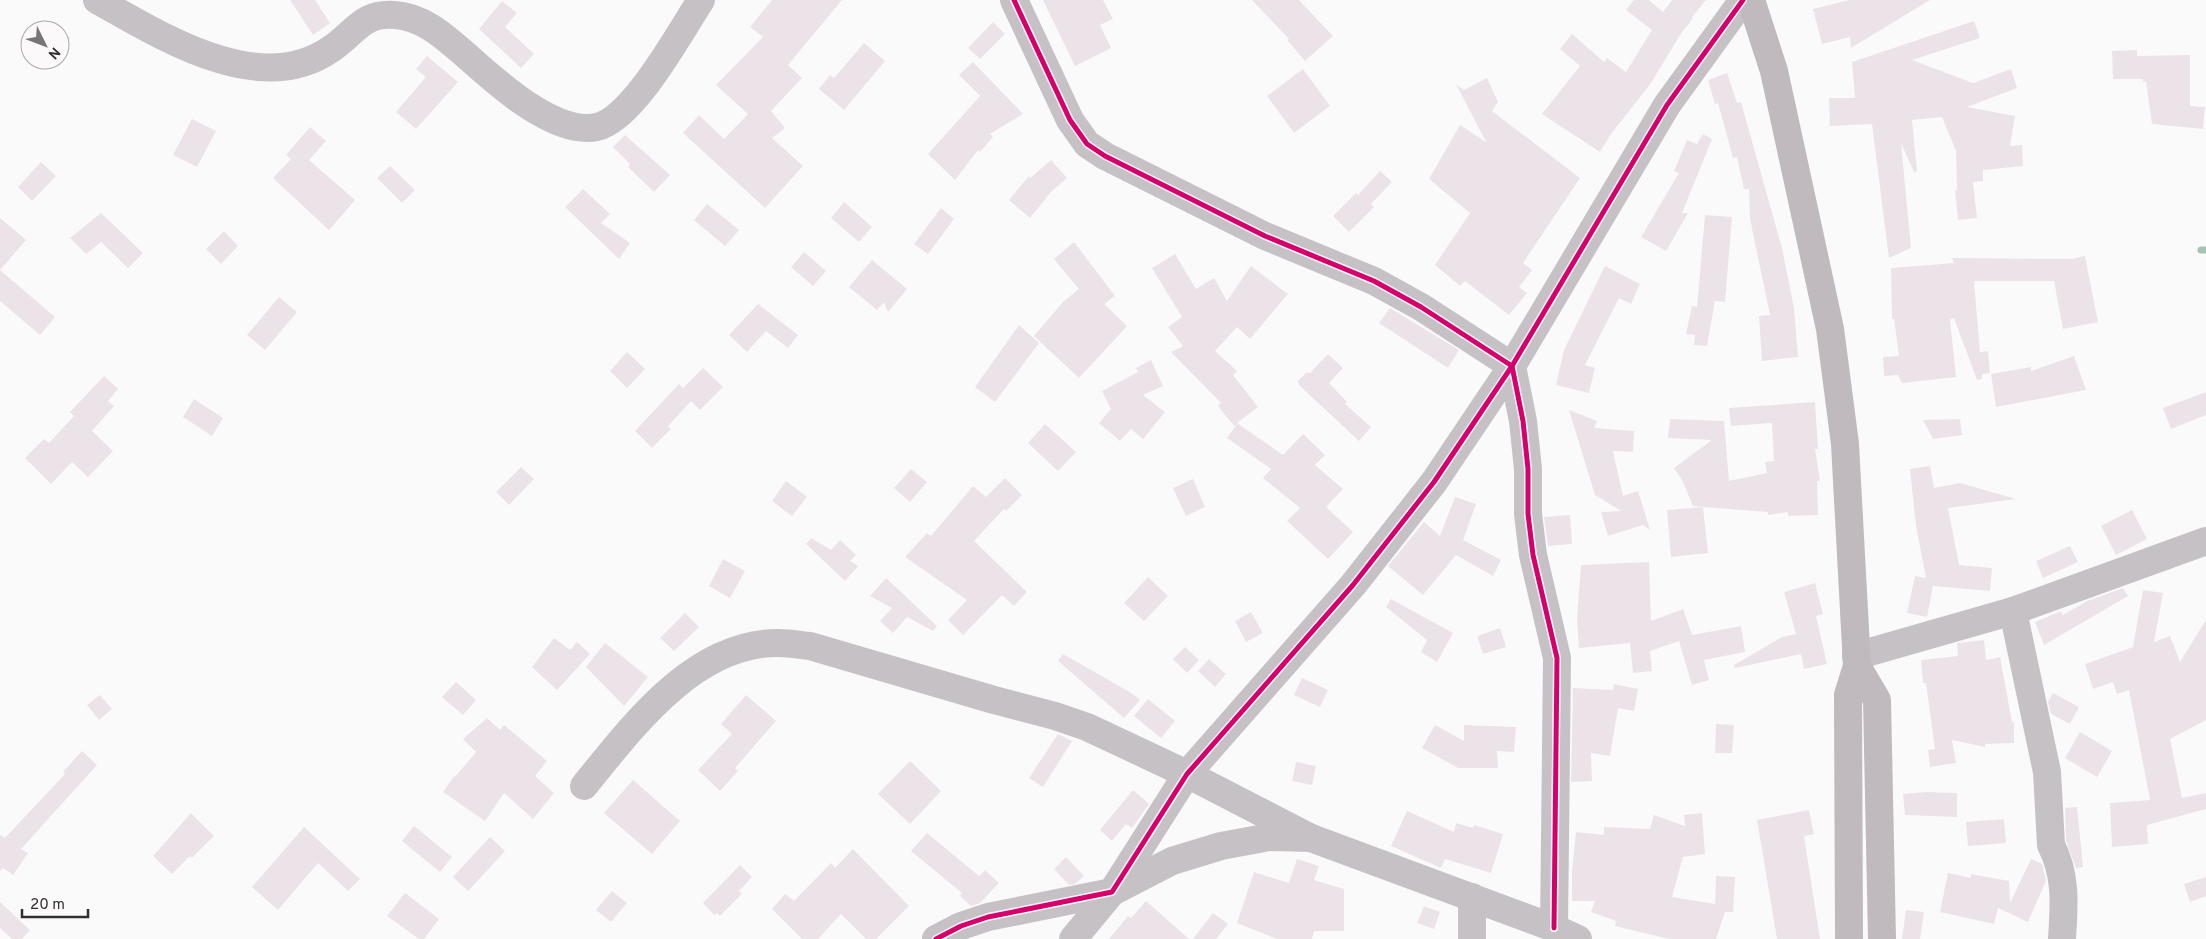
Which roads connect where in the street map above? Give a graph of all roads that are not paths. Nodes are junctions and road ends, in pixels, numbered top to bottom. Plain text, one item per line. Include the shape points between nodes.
1 (97, 0) edge
2 (701, 0) edge
3 (1014, 0) edge
4 (1743, 0) edge
5 (1751, 0) edge
6 (1512, 366) junction
7 (2206, 541) edge
8 (2012, 611) junction
9 (1857, 661) junction
10 (1187, 774) junction
11 (584, 786) dead end
12 (1311, 838) junction
13 (1112, 892) junction
14 (1472, 898) junction
15 (1554, 928) junction
16 (936, 939) edge
17 (1073, 939) edge
18 (1472, 939) edge
19 (1578, 939) edge
20 (1849, 939) edge
21 (1882, 939) edge
22 (2062, 939) edge

1 - 2 street via 152,31 209,57 257,66 295,66 332,49 365,19 392,14 409,16 440,32 512,95 570,126 585,128 612,119 629,106
3 - 6 street via 1070,120 1087,144 1265,236 1374,282 1421,306
4 - 6 street via 1667,105
5 - 9 main road via 1774,71 1830,329 1845,444
6 - 10 street via 1434,482 1353,585
6 - 15 street via 1524,431 1533,556 1557,658
7 - 8 street
8 - 9 street
8 - 22 street via 2046,772 2051,846 2064,890
9 - 20 main road via 1848,695
9 - 21 main road via 1877,700
10 - 11 street via 1087,727 1055,716 810,646 779,643 753,646 695,669 628,732
10 - 12 street
10 - 13 street
12 - 13 street via 1270,837 1221,846 1172,861
12 - 14 street
13 - 16 street via 988,917
13 - 17 street
14 - 15 street
14 - 18 street
15 - 19 street

